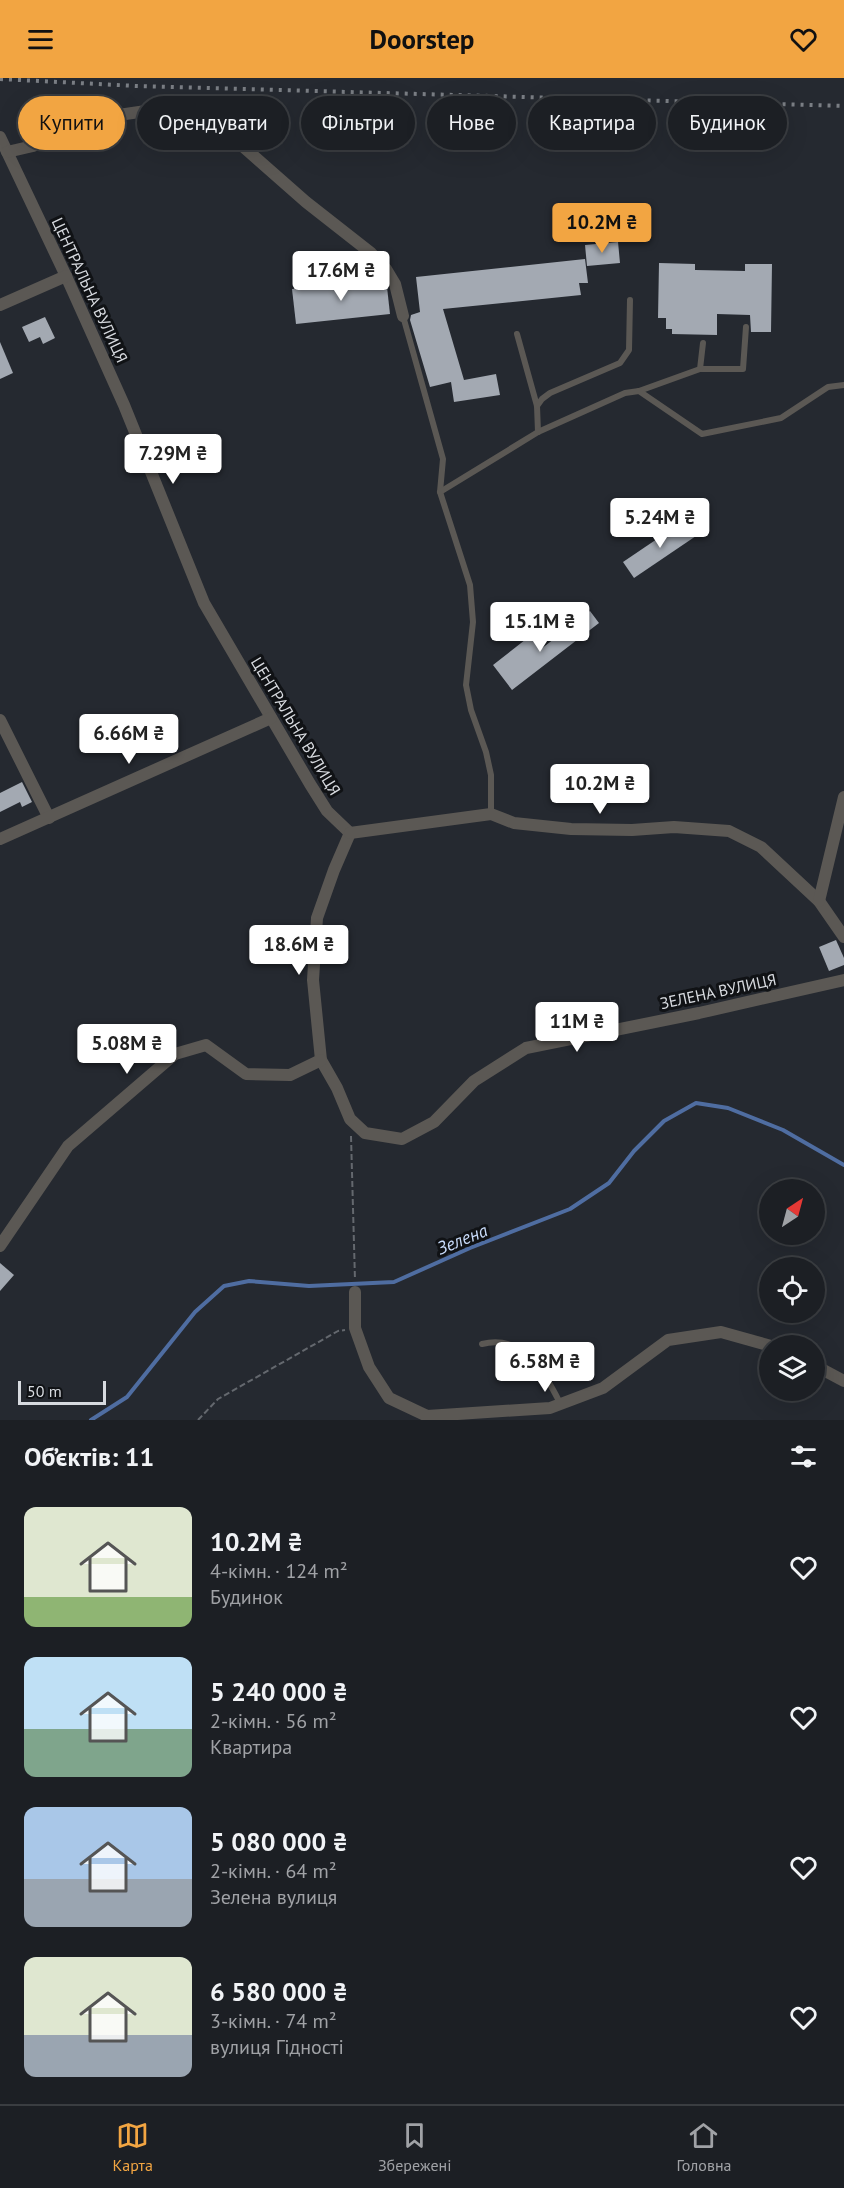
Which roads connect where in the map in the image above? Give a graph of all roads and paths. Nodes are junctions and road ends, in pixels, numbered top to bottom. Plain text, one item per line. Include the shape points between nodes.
1 (0, 137) edge
2 (7, 152) junction
3 (386, 269) junction
4 (66, 276) junction
5 (297, 278) dead end
6 (630, 300) dead end
7 (0, 305) edge
8 (403, 316) joint
9 (746, 327) dead end
10 (517, 334) dead end
11 (703, 343) dead end
12 (700, 369) junction
13 (844, 385) edge
14 (639, 390) junction
15 (537, 406) junction
16 (538, 432) junction
17 (440, 492) junction
18 (271, 718) junction
19 (0, 720) edge
20 (844, 797) edge
21 (491, 814) junction
22 (49, 818) junction
23 (350, 833) junction
24 (0, 839) edge
25 (819, 901) junction
26 (844, 937) edge
27 (844, 980) edge
28 (321, 1060) junction
29 (350, 1119) junction
30 (5, 1235) edge
31 (0, 1246) edge
32 (355, 1267) dead end
33 (355, 1292) dead end
34 (355, 1328) junction
35 (759, 1343) edge
36 (482, 1344) dead end
37 (825, 1371) edge
38 (844, 1381) edge
39 (555, 1410) edge
40 (198, 1420) edge

1 - 2 street, ЦЕНТРАЛЬНА ВУЛИЦЯ
2 - 3 street via 33,146 105,117 146,111 197,115 230,135
2 - 4 street, ЦЕНТРАЛЬНА ВУЛИЦЯ
3 - 5 lane
3 - 8 street via 395,284
4 - 7 street
4 - 18 street, ЦЕНТРАЛЬНА ВУЛИЦЯ via 124,405 204,603
6 - 15 lane via 629,350 620,363 550,393
8 - 17 lane via 443,459
9 - 12 lane via 743,369
10 - 15 lane
11 - 12 lane
12 - 14 lane
13 - 14 lane via 828,387 781,418 702,434
14 - 16 lane
15 - 16 lane
16 - 17 lane
17 - 21 lane via 470,585 473,622 466,685 491,775
18 - 22 street
18 - 23 street, ЦЕНТРАЛЬНА ВУЛИЦЯ via 327,811
19 - 22 street
20 - 25 street
21 - 23 street
21 - 25 street via 514,823 571,829 632,831 674,827 729,831 761,848
22 - 24 street
23 - 28 street via 317,918 314,980
25 - 26 street
27 - 29 street, ЗЕЛЕНА ВУЛИЦЯ via 526,1048 474,1081 434,1122 402,1139 364,1133
28 - 29 street
28 - 30 street via 290,1076 246,1074 206,1045 175,1053 68,1146
29 - 32 path
30 - 31 street
33 - 34 street
34 - 39 street via 369,1367 388,1398 427,1416
34 - 40 path via 338,1331 218,1398
35 - 39 street via 721,1332 668,1340 603,1388
36 - 39 lane via 495,1341 530,1356 540,1367
37 - 38 street

